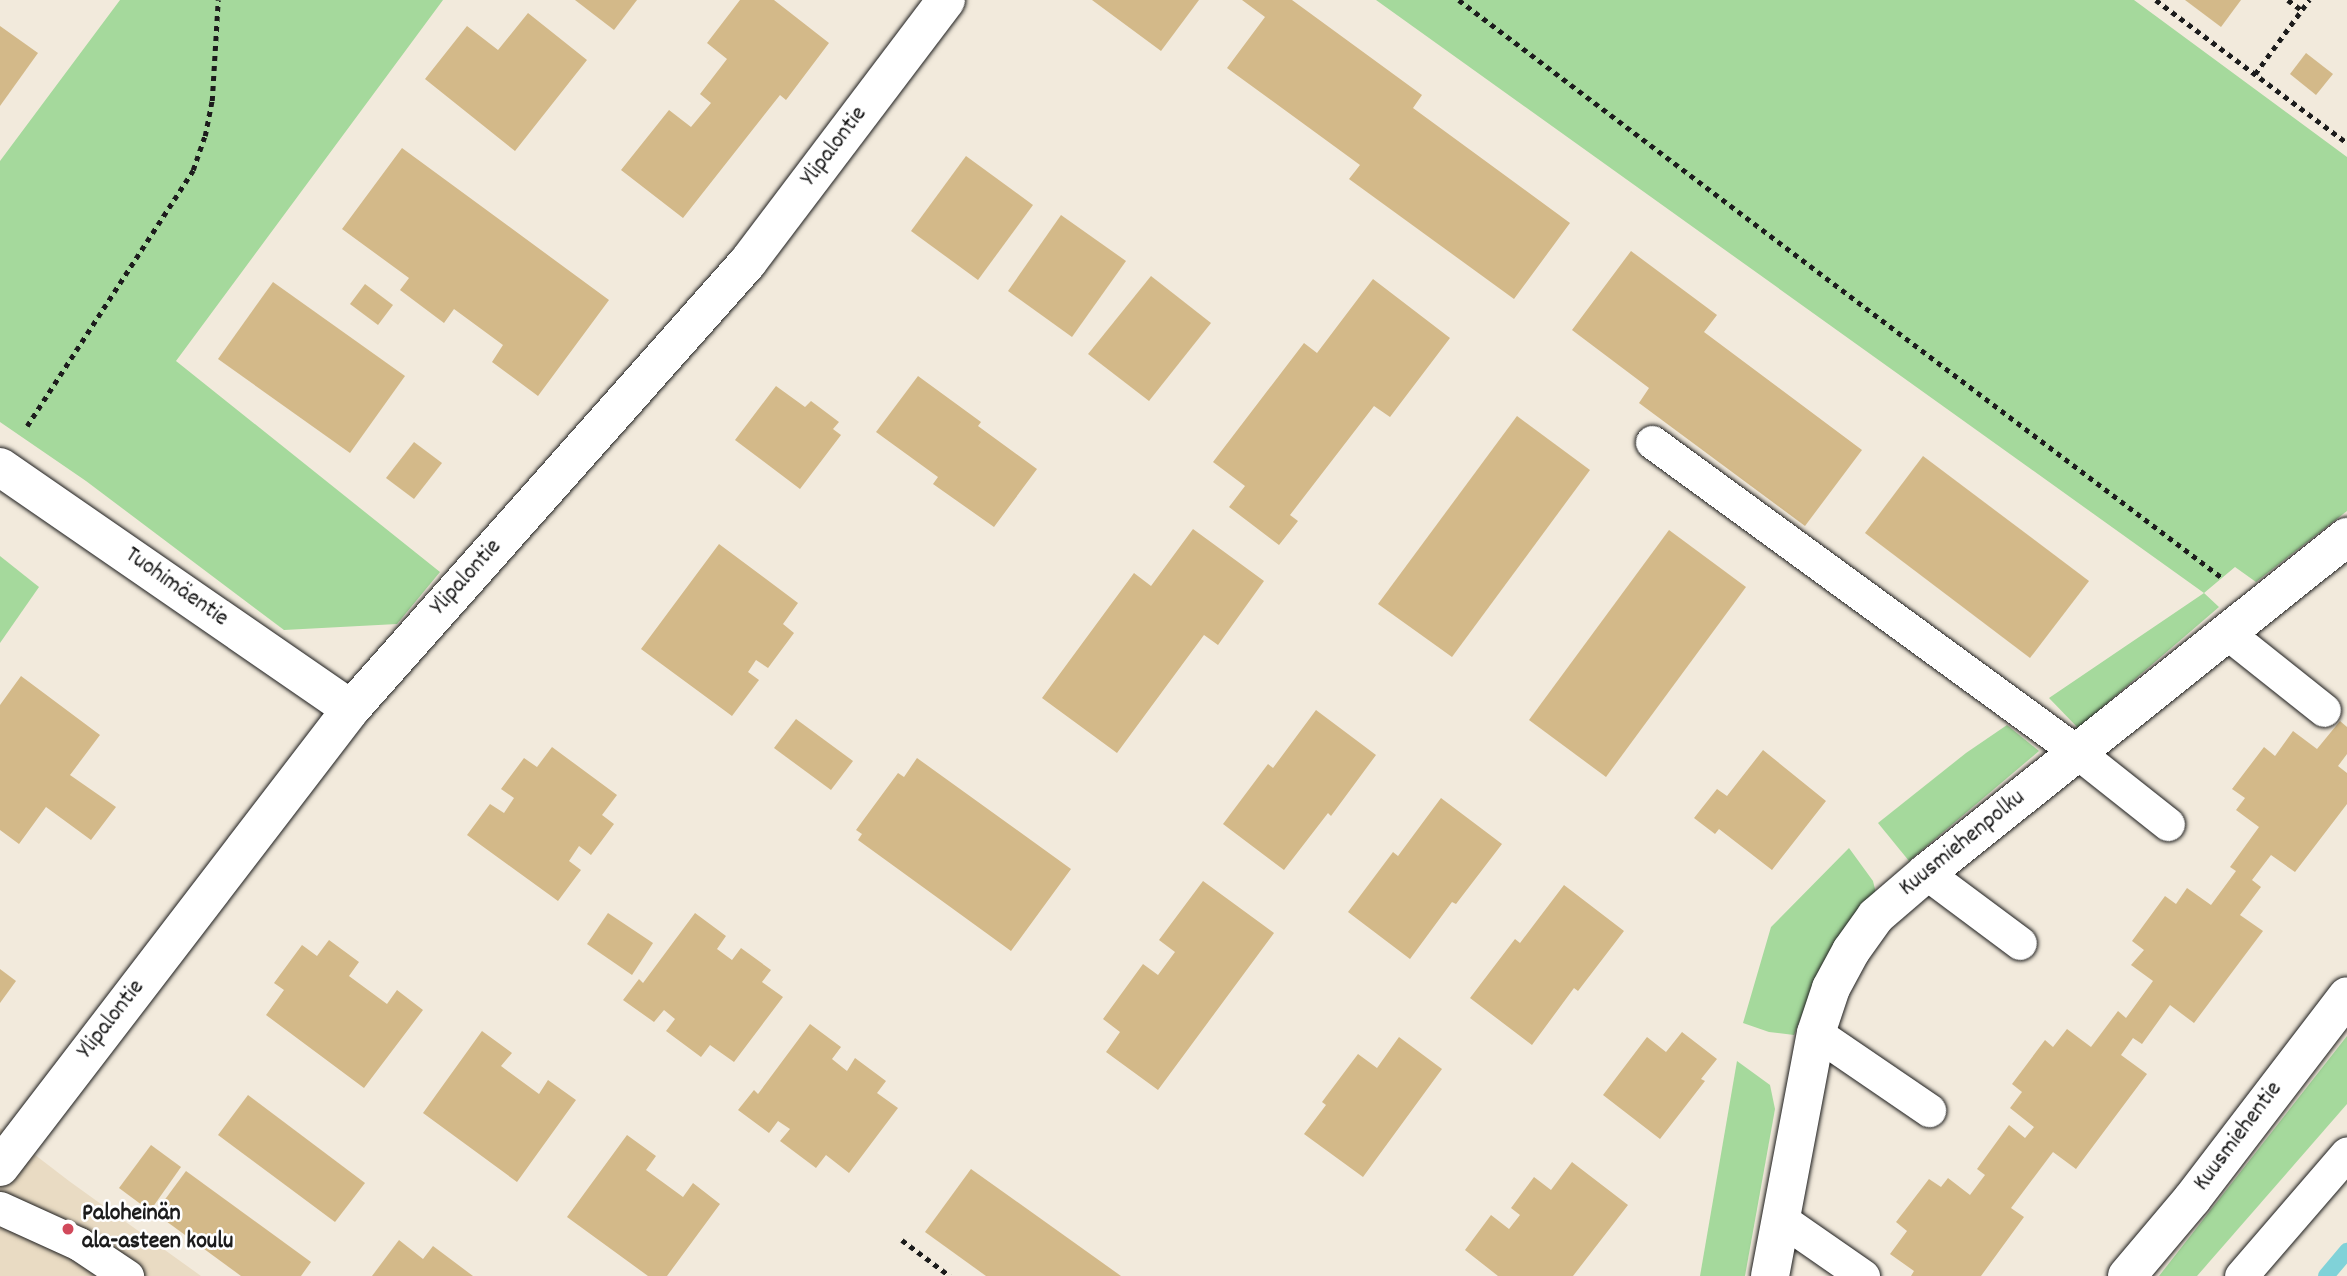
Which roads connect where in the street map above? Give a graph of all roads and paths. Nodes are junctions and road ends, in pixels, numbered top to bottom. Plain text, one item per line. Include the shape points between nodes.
1 (218, 0) edge
2 (946, 0) edge
3 (1459, 0) edge
4 (2156, 0) edge
5 (2288, 0) edge
6 (2309, 0) edge
7 (2302, 10) junction
8 (2255, 74) junction
9 (2347, 143) edge
10 (1652, 442) dead end
11 (0, 467) edge
12 (2347, 537) edge
13 (2260, 606) junction
14 (2226, 632) junction
15 (351, 709) junction
16 (2324, 709) dead end
17 (2077, 752) junction
18 (2168, 824) dead end
19 (1926, 873) junction
20 (2020, 943) dead end
21 (2347, 996) edge
22 (1816, 1034) junction
23 (1929, 1110) dead end
24 (2347, 1153) edge
25 (0, 1167) edge
26 (0, 1208) edge
27 (1781, 1219) junction
28 (902, 1240) dead end
29 (127, 1276) edge
30 (950, 1276) edge
31 (1770, 1276) edge
32 (1863, 1276) edge
33 (2127, 1276) edge
34 (2241, 1276) edge

1 - 11 path via 212,102 192,170
2 - 15 street, Ylipalontie via 748,262
3 - 13 path
4 - 8 path
5 - 7 path
6 - 7 path
7 - 8 path
8 - 9 path
10 - 17 lane
11 - 15 street, Tuohimäentie
12 - 13 street, Kuusmiehenpolku
13 - 14 street, Kuusmiehenpolku
14 - 16 lane
14 - 17 street, Kuusmiehenpolku
15 - 25 street, Ylipalontie
17 - 18 lane
17 - 19 street, Kuusmiehenpolku
19 - 20 lane
19 - 22 street, Kuusmiehenpolku via 1876,916 1851,951 1831,988
21 - 33 street, Kuusmiehentie via 2192,1199
22 - 23 lane
22 - 27 street, Kuusmiehenpolku
24 - 34 lane
26 - 29 lane via 79,1244
27 - 31 street, Kuusmiehenpolku
27 - 32 lane
28 - 30 path

